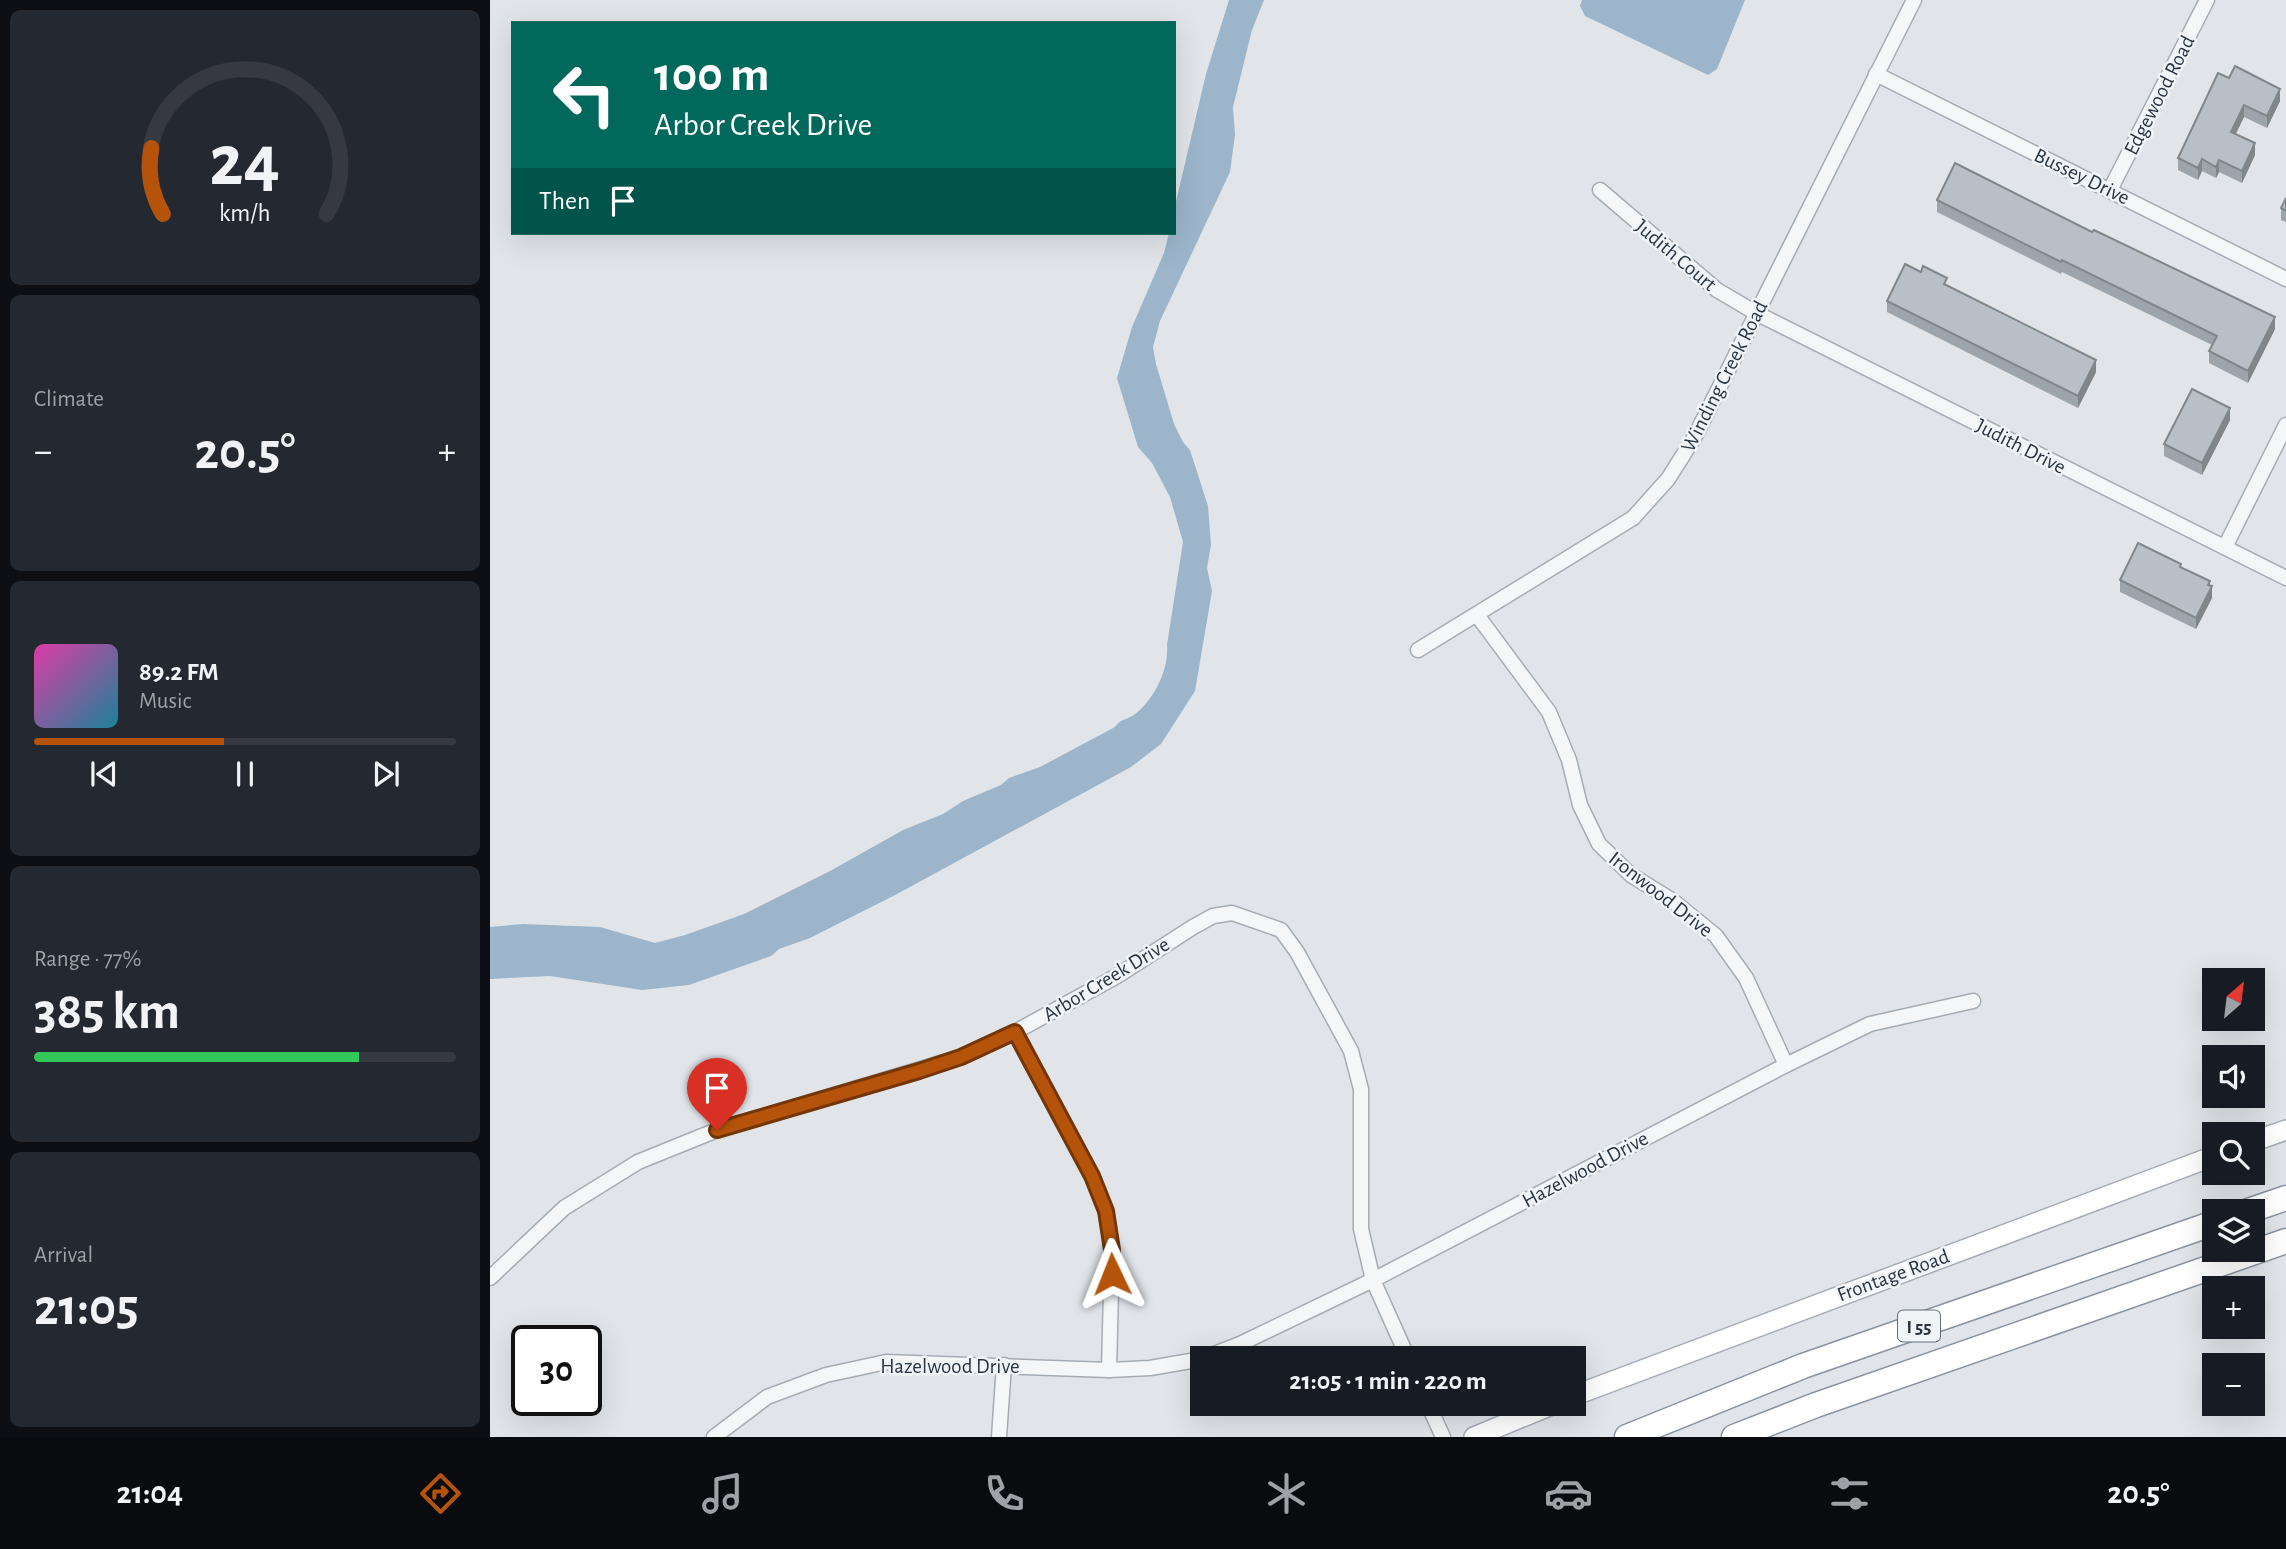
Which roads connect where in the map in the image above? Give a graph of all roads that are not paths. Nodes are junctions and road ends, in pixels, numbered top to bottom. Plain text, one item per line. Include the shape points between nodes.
1 (1914, 0) edge
2 (2207, 0) edge
3 (1876, 74) junction
4 (1600, 190) dead end
5 (2110, 190) junction
6 (2286, 279) edge
7 (1756, 313) junction
8 (2286, 425) edge
9 (2225, 547) junction
10 (2286, 578) edge
11 (1476, 615) junction
12 (1418, 650) dead end
13 (1973, 1001) dead end
14 (1015, 1032) junction
15 (1786, 1065) junction
16 (2286, 1130) edge
17 (2265, 1137) edge
18 (2202, 1160) edge
19 (2286, 1198) edge
20 (2265, 1205) edge
21 (2202, 1227) edge
22 (2286, 1241) edge
23 (490, 1278) edge
24 (1373, 1280) junction
25 (1235, 1346) edge
26 (1403, 1346) edge
27 (1190, 1360) edge
28 (1004, 1365) junction
29 (1109, 1370) junction
30 (1586, 1390) edge
31 (1433, 1416) edge
32 (1525, 1416) edge
33 (714, 1437) edge
34 (999, 1437) edge
35 (1443, 1437) edge
36 (1474, 1437) edge
37 (1627, 1437) edge
38 (1734, 1437) edge

1 - 3 street, Winding Creek Road
2 - 5 street, Edgewood Road
3 - 5 street, Bussey Drive
3 - 7 street, Winding Creek Road
4 - 7 street, Judith Court via 1717,290
5 - 6 street, Bussey Drive
7 - 9 street, Judith Drive
7 - 11 street, Winding Creek Road via 1694,438 1668,480 1633,518
8 - 9 street
9 - 10 street, Judith Drive
11 - 12 street, Winding Creek Road
11 - 15 street, Ironwood Drive via 1549,712 1569,760 1580,804 1599,844 1631,875 1716,936 1746,978
13 - 15 street, Hazelwood Drive via 1870,1024
14 - 23 street, Arbor Creek Drive via 961,1057 717,1130 638,1162 564,1208
14 - 24 street, Arbor Creek Drive via 1213,916 1232,913 1280,930 1297,952 1351,1051 1361,1088 1361,1229
14 - 29 street via 1106,1211 1112,1250
15 - 24 street, Hazelwood Drive
16 - 17 street
18 - 30 street, Frontage Road
19 - 20 highway
21 - 37 highway, I 55 via 1803,1366
22 - 38 highway, I 55
24 - 25 street, Hazelwood Drive
24 - 26 street, Arbor Creek Drive
27 - 29 street, Hazelwood Drive
28 - 29 street, Hazelwood Drive
28 - 33 street, Hazelwood Drive via 886,1362 826,1375 767,1397
28 - 34 street
31 - 35 street
32 - 36 street

